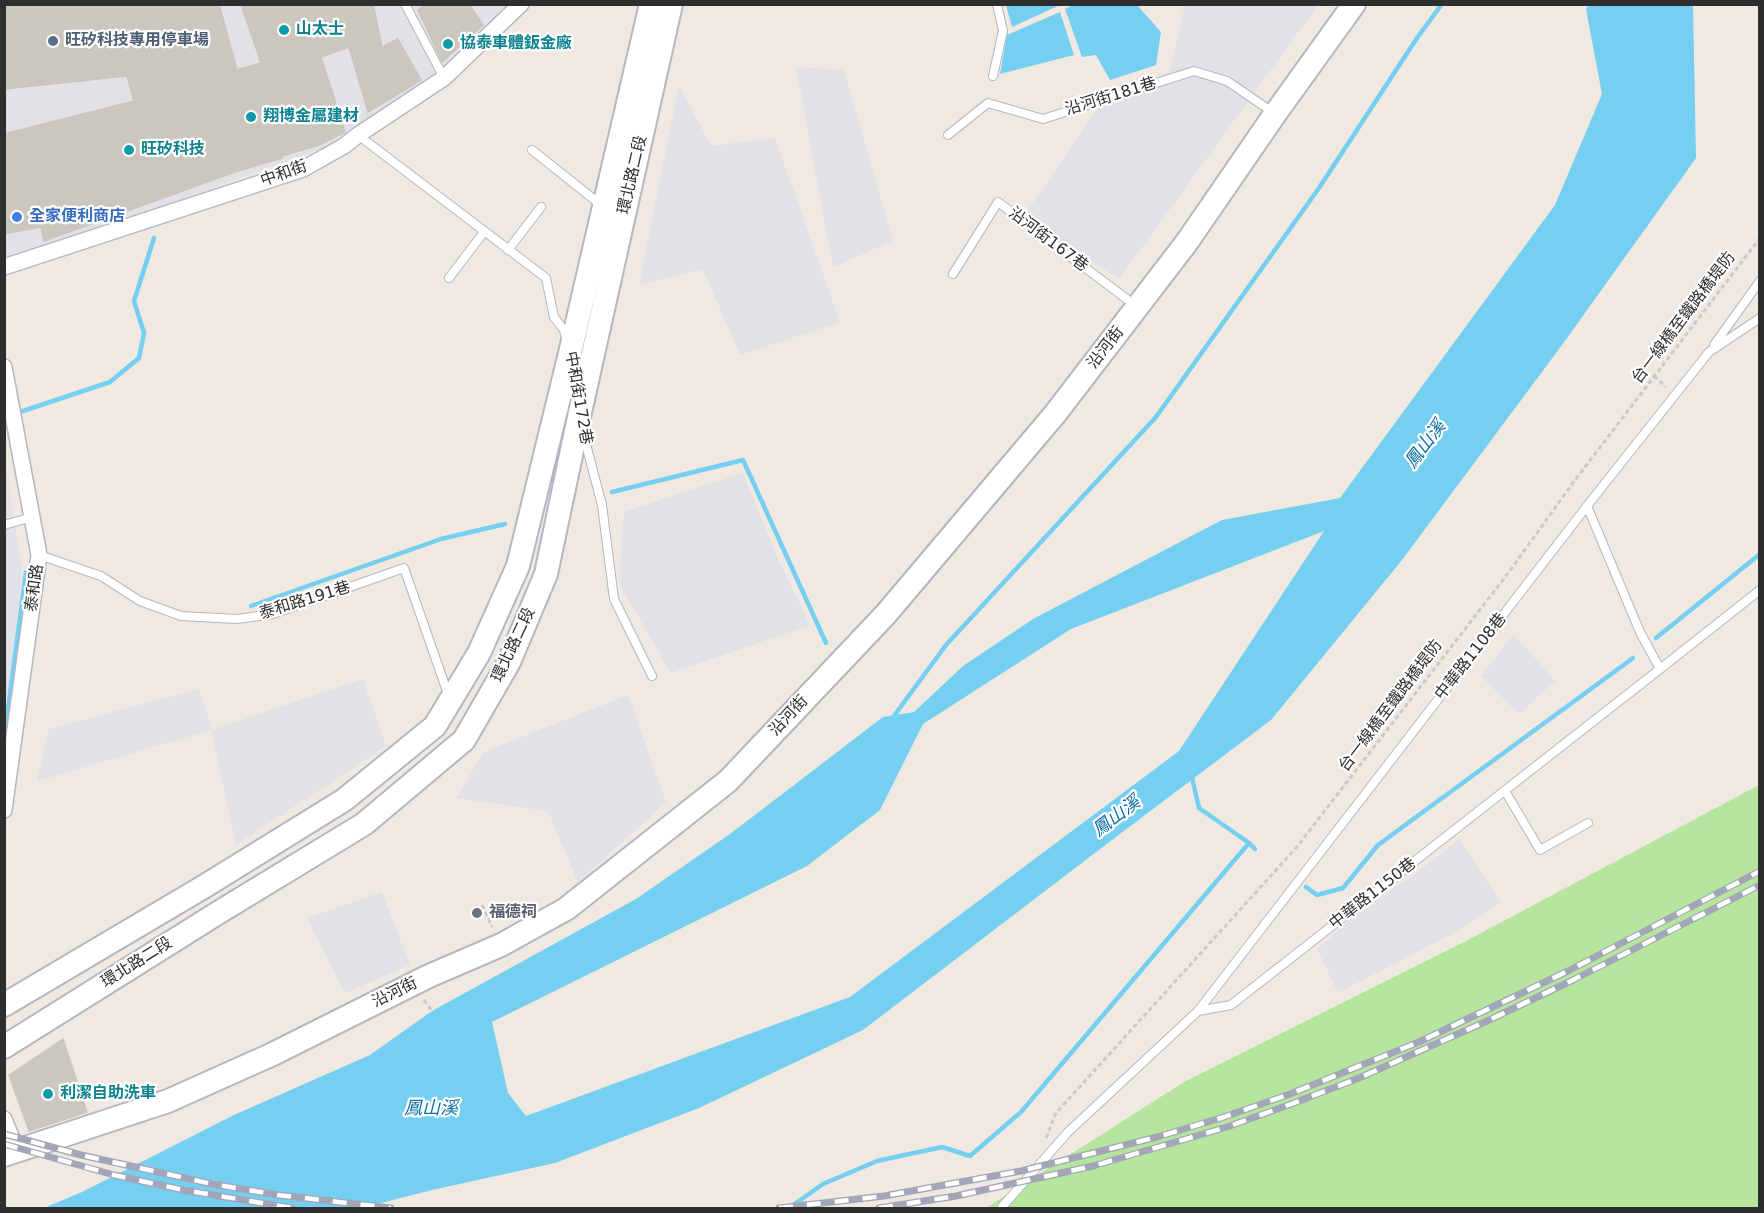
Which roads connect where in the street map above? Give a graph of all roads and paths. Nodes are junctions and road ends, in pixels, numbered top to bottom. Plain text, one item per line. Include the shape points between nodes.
1 (405, 4) edge
2 (521, 4) edge
3 (651, 4) edge
4 (672, 4) edge
5 (997, 4) edge
6 (1354, 4) edge
7 (993, 76) dead end
8 (444, 78) junction
9 (1275, 114) junction
10 (358, 135) junction
11 (948, 135) dead end
12 (532, 150) dead end
13 (541, 207) dead end
14 (604, 208) junction
15 (484, 232) junction
16 (1760, 238) edge
17 (508, 250) junction
18 (4, 267) edge
19 (953, 274) dead end
20 (449, 278) dead end
21 (1760, 281) edge
22 (1137, 307) junction
23 (1760, 318) edge
24 (1709, 352) junction
25 (572, 363) junction
26 (4, 367) edge
27 (1654, 376) junction
28 (6, 386) edge
29 (1674, 395) junction
30 (577, 406) junction
31 (1587, 506) junction
32 (32, 517) junction
33 (4, 525) edge
34 (39, 555) junction
35 (1760, 590) edge
36 (1660, 669) junction
37 (652, 676) dead end
38 (450, 701) junction
39 (1505, 791) junction
40 (5, 802) edge
41 (1588, 823) dead end
42 (482, 905) dead end
43 (501, 945) junction
44 (4, 1005) edge
45 (1198, 1011) junction
46 (4, 1047) edge
47 (4, 1119) edge
48 (1043, 1144) dead end
49 (11, 1153) edge
50 (1002, 1207) edge

1 - 8 lane
2 - 8 street, 中和街
3 - 14 street, 環北路二段
4 - 30 street, 環北路二段
5 - 7 lane via 1003,31
6 - 9 street, 沿河街
8 - 10 street, 中和街
9 - 11 lane, 沿河街181巷 via 1227,81 1194,71 1043,119 988,103
9 - 22 street, 沿河街
10 - 15 lane, 中和街172巷
10 - 18 street, 中和街 via 303,169
12 - 14 lane
13 - 17 lane
14 - 25 street, 環北路二段
15 - 17 lane, 中和街172巷
15 - 20 lane
16 - 27 path, 台一線橋至鐵路橋堤防
17 - 25 lane, 中和街172巷 via 546,278 554,317 564,330
19 - 22 lane, 沿河街167巷 via 998,202
21 - 24 lane
22 - 43 street, 沿河街 via 1055,414 885,614 728,781 566,909
23 - 24 lane, 中華路1108巷
24 - 29 lane, 中華路1108巷
25 - 38 street, 環北路二段 via 518,566 479,653
26 - 28 street, 泰和路
27 - 29 path
27 - 48 path, 台一線橋至鐵路橋堤防 via 1296,848 1056,1113
28 - 32 street, 泰和路
29 - 31 lane, 中華路1108巷
30 - 37 lane, 中和街172巷 via 602,505 614,599
30 - 46 street, 環北路二段 via 546,574 509,662 464,740 364,824
31 - 36 lane via 1640,632
31 - 45 lane, 中華路1108巷
32 - 33 lane
32 - 34 street, 泰和路
34 - 38 lane, 泰和路191巷 via 101,576 140,601 181,616 237,619 273,614 404,568
34 - 40 street, 泰和路
35 - 36 lane, 中華路1150巷
36 - 39 lane, 中華路1150巷
38 - 44 street, 環北路二段 via 435,726 344,800
39 - 41 lane via 1540,850
39 - 45 lane, 中華路1150巷 via 1231,1005
42 - 43 path
43 - 49 street, 沿河街 via 168,1101
45 - 50 lane via 1068,1132
47 - 49 street

